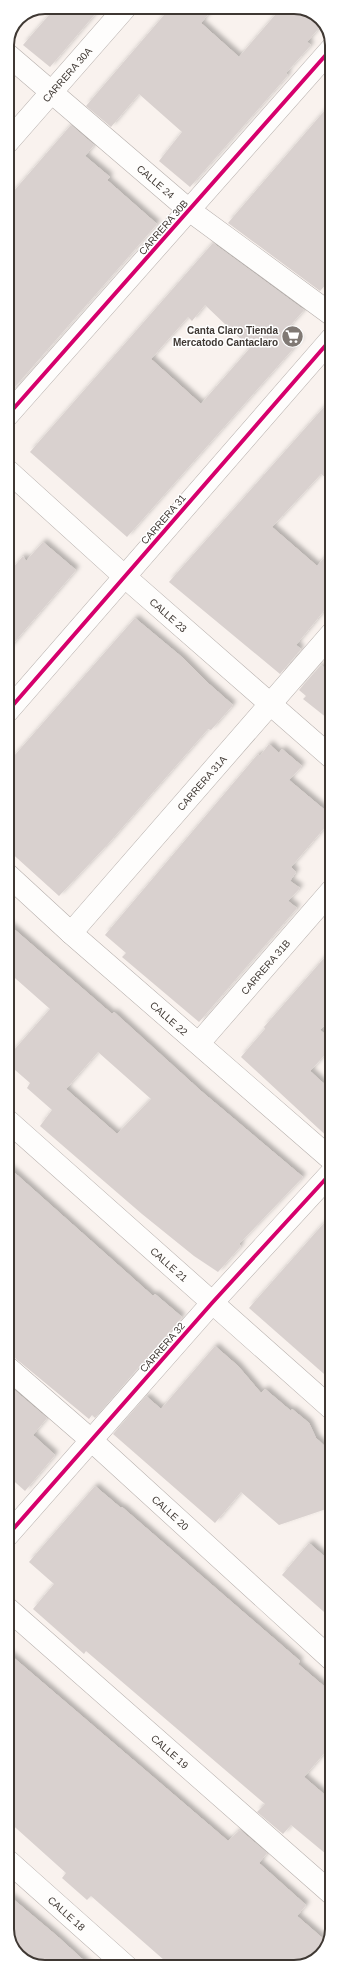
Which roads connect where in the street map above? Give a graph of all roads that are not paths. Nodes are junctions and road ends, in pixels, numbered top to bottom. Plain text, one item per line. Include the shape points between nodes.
1 (120, 14) edge
2 (325, 56) edge
3 (14, 60) edge
4 (52, 92) junction
5 (14, 135) edge
6 (189, 210) junction
7 (325, 310) edge
8 (325, 346) edge
9 (14, 408) edge
10 (14, 476) edge
11 (124, 576) junction
12 (325, 641) edge
13 (270, 703) junction
14 (14, 704) edge
15 (325, 752) edge
16 (14, 880) edge
17 (325, 898) edge
18 (71, 933) junction
19 (199, 1043) junction
20 (14, 1126) edge
21 (325, 1154) edge
22 (325, 1180) edge
23 (212, 1303) junction
24 (14, 1373) edge
25 (325, 1403) edge
26 (91, 1440) junction
27 (14, 1528) edge
28 (14, 1614) edge
29 (325, 1654) edge
30 (14, 1866) edge
31 (325, 1888) edge
32 (119, 1960) edge

1 - 4 street, CARRERA 30A
2 - 6 street, CARRERA 30B
3 - 4 street, CALLE 24
4 - 5 street, CARRERA 30A
4 - 6 street, CALLE 24
6 - 7 street, CALLE 24
6 - 9 street, CARRERA 30B
8 - 11 street, CARRERA 31
10 - 11 street, CALLE 23
11 - 13 street, CALLE 23
11 - 14 street, CARRERA 31
12 - 13 street, CARRERA 31A
13 - 15 street, CALLE 23
13 - 18 street, CARRERA 31A
16 - 18 street, CALLE 22
17 - 19 street, CARRERA 31B
18 - 19 street, CALLE 22
19 - 21 street, CALLE 22
20 - 23 street, CALLE 21
22 - 23 street, CARRERA 32
23 - 25 street, CALLE 21
23 - 26 street, CARRERA 32
24 - 26 street, CALLE 20
26 - 27 street, CARRERA 32
26 - 29 street, CALLE 20
28 - 31 street, CALLE 19
30 - 32 street, CALLE 18

